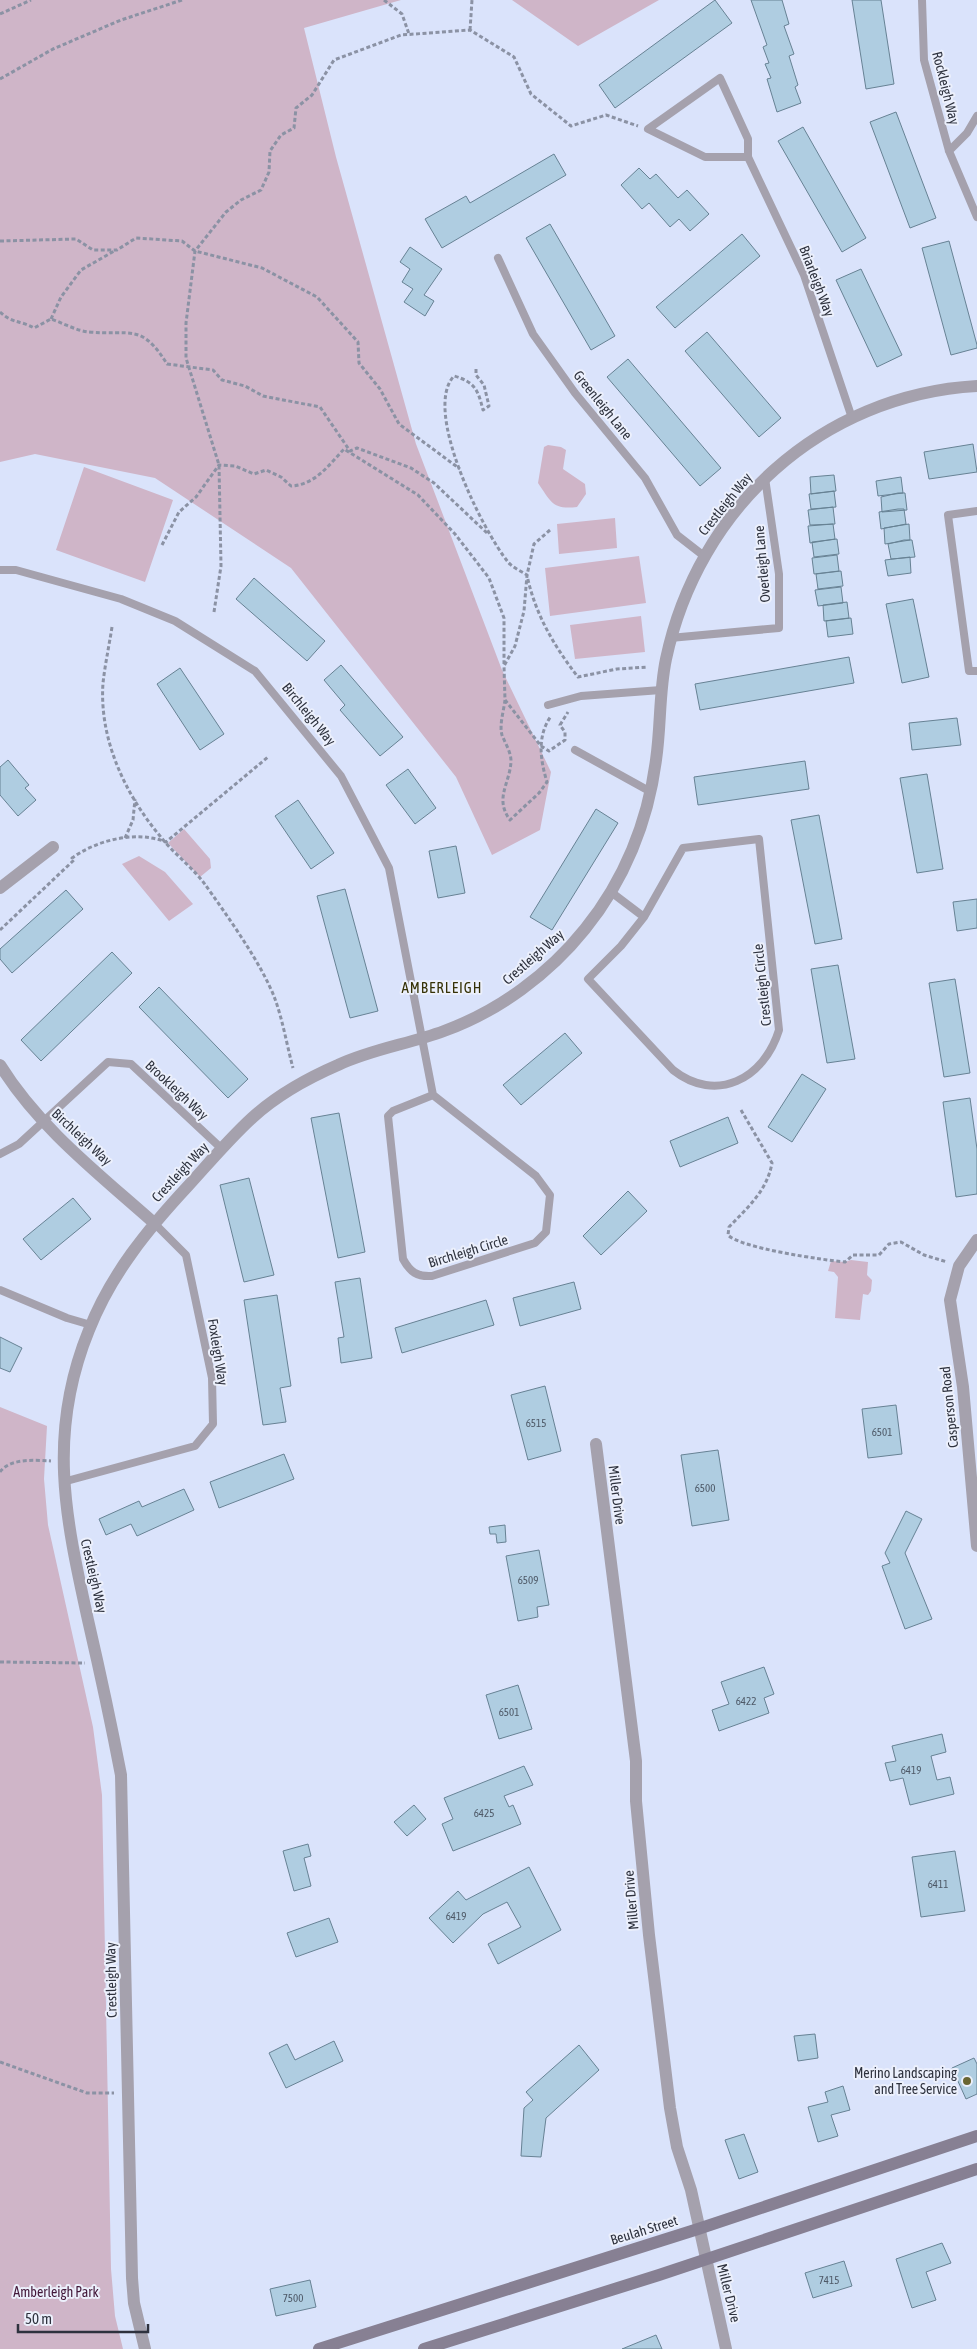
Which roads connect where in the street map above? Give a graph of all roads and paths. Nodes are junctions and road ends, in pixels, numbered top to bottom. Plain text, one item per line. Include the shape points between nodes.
1 (31, 0) edge
2 (182, 0) edge
3 (384, 0) edge
4 (472, 0) edge
5 (922, 0) edge
6 (0, 14) edge
7 (470, 30) junction
8 (409, 34) junction
9 (0, 79) edge
10 (977, 116) edge
11 (648, 129) junction
12 (949, 151) junction
13 (748, 157) junction
14 (977, 217) edge
15 (0, 241) edge
16 (117, 250) junction
17 (195, 251) junction
18 (498, 258) dead end
19 (0, 312) edge
20 (52, 319) junction
21 (187, 368) junction
22 (476, 369) dead end
23 (977, 386) edge
24 (852, 418) junction
25 (350, 451) junction
26 (219, 465) junction
27 (460, 469) junction
28 (765, 478) junction
29 (977, 511) edge
30 (550, 530) dead end
31 (487, 533) junction
32 (162, 545) dead end
33 (704, 556) junction
34 (0, 570) edge
35 (527, 575) junction
36 (214, 612) dead end
37 (112, 627) dead end
38 (670, 638) junction
39 (504, 666) junction
40 (648, 667) dead end
41 (977, 671) edge
42 (661, 690) junction
43 (505, 700) junction
44 (548, 705) dead end
45 (565, 708) dead end
46 (554, 712) dead end
47 (541, 746) junction
48 (576, 750) dead end
49 (268, 757) dead end
50 (651, 792) junction
51 (135, 799) junction
52 (124, 838) junction
53 (166, 842) junction
54 (53, 847) dead end
55 (0, 888) edge
56 (611, 892) junction
57 (644, 917) junction
58 (0, 930) edge
59 (421, 1038) junction
60 (0, 1065) edge
61 (293, 1068) dead end
62 (433, 1095) junction
63 (741, 1110) dead end
64 (42, 1121) junction
65 (222, 1149) junction
66 (0, 1154) edge
67 (154, 1223) junction
68 (977, 1240) edge
69 (959, 1266) junction
70 (0, 1290) edge
71 (90, 1325) junction
72 (596, 1444) dead end
73 (59, 1462) dead end
74 (0, 1472) edge
75 (63, 1482) junction
76 (977, 1546) edge
77 (0, 1662) edge
78 (98, 1664) junction
79 (0, 2062) edge
80 (128, 2093) junction
81 (977, 2136) edge
82 (977, 2169) edge
83 (698, 2229) junction
84 (705, 2259) junction
85 (145, 2349) edge
86 (319, 2349) edge
87 (424, 2349) edge
88 (726, 2349) edge

1 - 6 path
2 - 9 path via 121,20 53,49
3 - 8 path via 402,14
4 - 7 path
5 - 12 lane, Rockleigh Way via 924,60
7 - 8 path
7 - 11 path via 514,57 531,94 571,126 606,115
8 - 17 path via 334,60 312,95 296,108 294,128 281,135 270,151 269,172 261,190 226,212
10 - 12 lane, Rockleigh Way
11 - 13 lane via 705,158
11 - 13 lane, Briarleigh Way via 720,78 748,139
12 - 14 lane, Rockleigh Way
13 - 24 lane, Briarleigh Way via 804,275
15 - 16 path via 76,239 93,250
16 - 17 path via 136,238 182,241
16 - 20 path via 81,270 61,297
17 - 21 path via 186,323
17 - 27 path via 262,268 317,297 358,342 359,363 380,389 399,424
18 - 33 lane, Greenleigh Lane via 533,334 575,393 645,478 677,535
19 - 20 path via 10,321 34,328
20 - 21 path via 88,332 127,332 147,339 166,364
21 - 25 path via 214,370 222,380 245,386 263,396 320,407
21 - 26 path
22 - 27 path via 490,406 483,410 478,390 454,376 448,383 444,402 446,427
23 - 24 street, Crestleigh Way via 921,394
24 - 28 street, Crestleigh Way via 793,454
25 - 26 path via 344,449 318,476 298,486 291,486 266,470 254,474 235,466
25 - 31 path via 357,448 411,468 434,483
25 - 39 path via 418,495 455,534 489,578 504,618
26 - 32 path via 196,497 179,512
26 - 36 path via 221,566
27 - 31 path
28 - 33 street, Crestleigh Way via 736,510
28 - 38 lane, Overleigh Lane via 779,574 779,628
29 - 41 lane via 948,515 969,671
30 - 35 path via 534,544
31 - 35 path via 510,565
33 - 38 street, Crestleigh Way
34 - 59 lane, Birchleigh Way via 16,570 121,600 166,617 255,671 341,776 389,868
35 - 39 path via 520,629
35 - 40 path via 538,616 578,677 616,669
37 - 51 path via 103,684 107,736 118,768
38 - 42 street, Crestleigh Way
39 - 43 path
42 - 44 lane via 581,696
42 - 50 street, Crestleigh Way via 657,759
43 - 47 path
43 - 47 path via 501,732 511,758 502,797 503,811 510,820 547,782
45 - 47 path via 568,712 560,725 565,740 549,751
46 - 47 path via 544,726
48 - 50 lane
49 - 53 path
50 - 56 street, Crestleigh Way via 634,845
51 - 52 path via 133,820
51 - 53 path
52 - 53 path via 154,838
52 - 58 path via 83,850 72,858 74,860
53 - 61 path via 202,880 266,982 275,999
54 - 55 street
56 - 57 lane
56 - 59 street, Crestleigh Way via 584,931 535,979 464,1024
57 - 57 lane, Crestleigh Circle via 588,979 684,1080 700,1085 720,1085 737,1081 753,1072 768,1057 779,1030 759,839 684,848
59 - 62 lane
59 - 65 street, Crestleigh Way via 343,1062 310,1078 253,1117
60 - 64 street, Birchleigh Way
62 - 62 lane, Birchleigh Circle via 388,1116 403,1259 414,1274 422,1277 535,1243 546,1232 550,1195 536,1176
63 - 69 path via 772,1163 767,1182 759,1195 729,1226 728,1235 732,1239 757,1247 844,1262 853,1255 879,1254 889,1244 901,1242 924,1255
64 - 65 lane, Brookleigh Way via 108,1062 130,1064
64 - 66 lane, Brookleigh Way via 19,1144
64 - 67 street, Birchleigh Way
65 - 67 street, Crestleigh Way
67 - 71 street, Crestleigh Way via 125,1260
67 - 75 lane, Foxleigh Way via 186,1256 212,1378 213,1424 195,1446
68 - 69 street
69 - 76 street, Casperson Road via 950,1307 963,1387
70 - 71 lane
71 - 75 street, Crestleigh Way via 68,1398
72 - 83 street, Miller Drive via 636,1761 636,1801 647,1916 670,2108
73 - 74 path via 31,1460 3,1468
75 - 78 street, Crestleigh Way via 69,1535
77 - 78 path
78 - 80 street, Crestleigh Way via 121,1775
79 - 80 path via 87,2093
80 - 85 street, Crestleigh Way via 132,2278 134,2303
81 - 83 main road, Beulah Street
82 - 84 main road
83 - 84 street, Miller Drive
83 - 86 main road, Beulah Street
84 - 87 main road
84 - 88 street, Miller Drive

